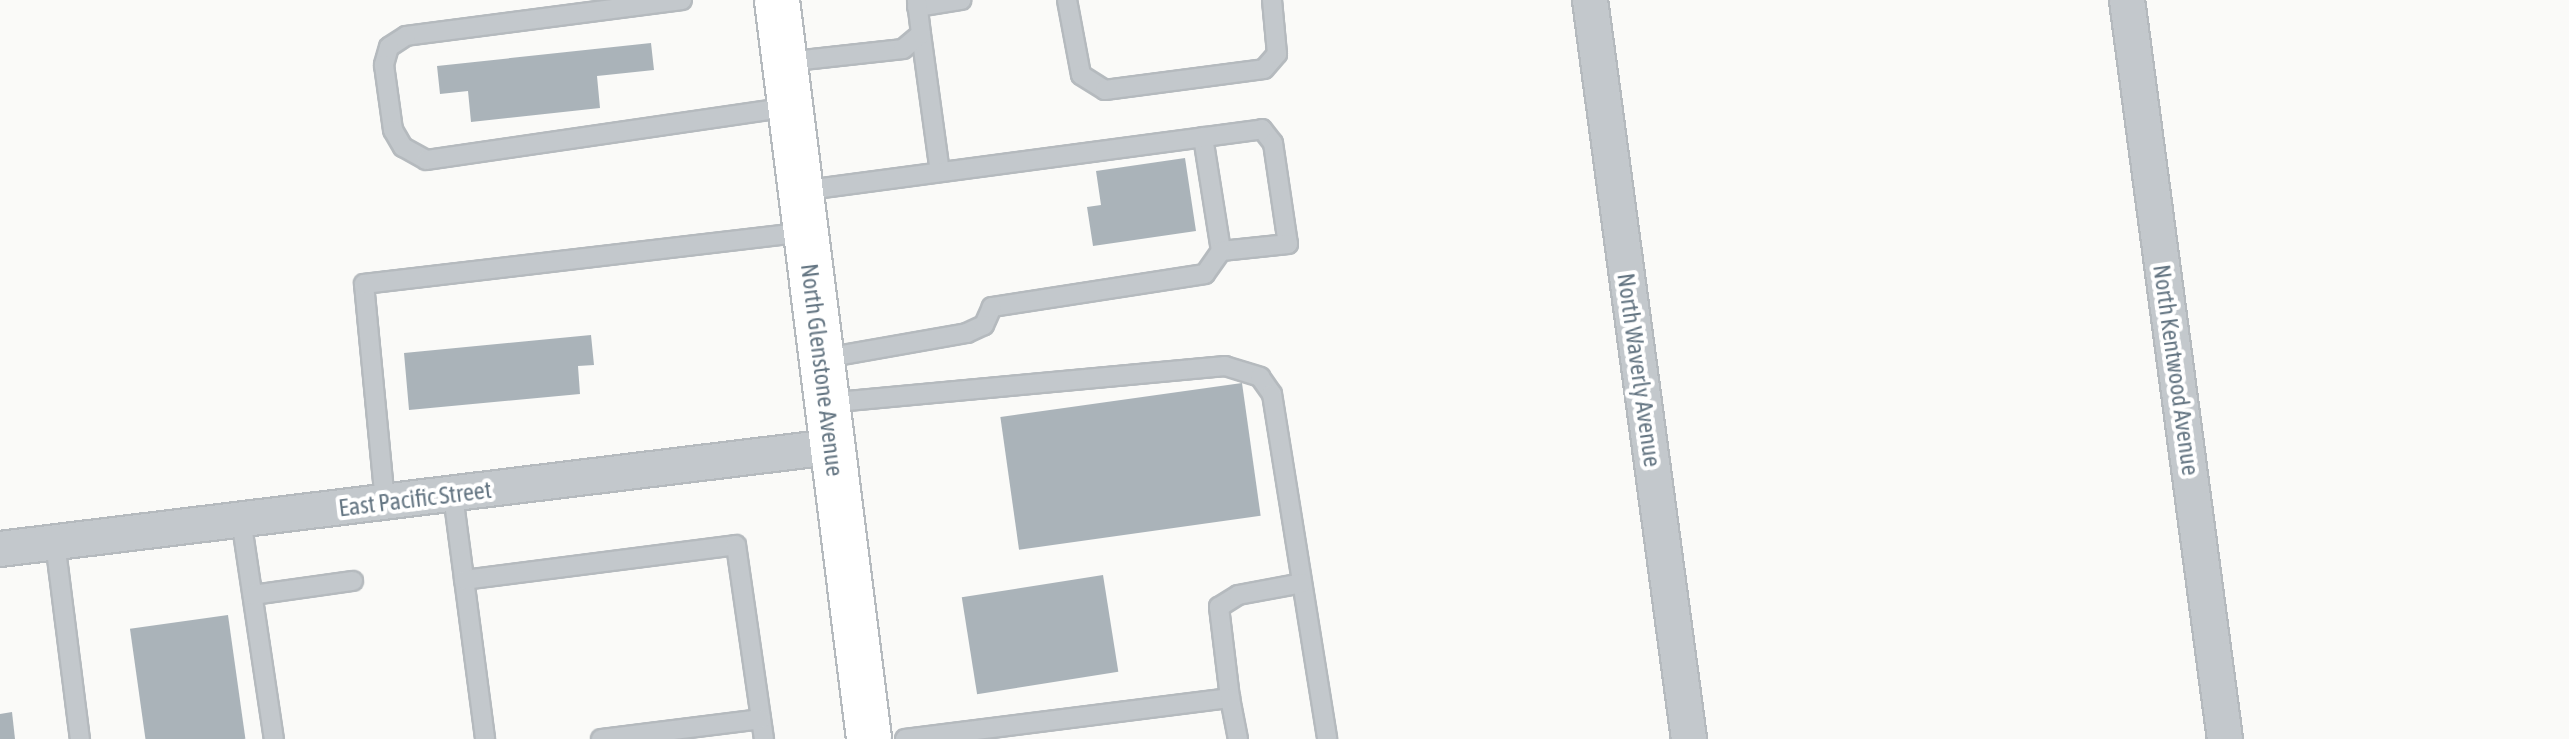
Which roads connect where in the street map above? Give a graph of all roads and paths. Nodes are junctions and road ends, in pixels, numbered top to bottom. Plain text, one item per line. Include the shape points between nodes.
1 (682, 0) edge
2 (777, 0) edge
3 (961, 0) edge
4 (1067, 0) edge
5 (1272, 0) edge
6 (1590, 0) edge
7 (2127, 0) edge
8 (917, 3) edge
9 (921, 34) junction
10 (785, 62) junction
11 (790, 107) junction
12 (1203, 137) junction
13 (940, 172) junction
14 (802, 212) junction
15 (1221, 251) junction
16 (820, 359) junction
17 (825, 403) junction
18 (831, 447) junction
19 (453, 495) junction
20 (385, 502) junction
21 (241, 519) junction
22 (55, 542) junction
23 (0, 549) edge
24 (464, 580) junction
25 (353, 581) dead end
26 (1302, 583) junction
27 (253, 595) junction
28 (1230, 698) junction
29 (761, 719) junction
30 (80, 739) edge
31 (274, 739) edge
32 (485, 739) edge
33 (601, 739) edge
34 (764, 739) edge
35 (869, 739) edge
36 (905, 739) edge
37 (1238, 739) edge
38 (1327, 739) edge
39 (1689, 739) edge
40 (2225, 739) edge

1 - 11 lane via 406,36 389,47 384,65 393,130 403,147 426,160
2 - 10 main road, North Glenstone Avenue
3 - 8 lane
4 - 5 lane via 1081,75 1105,90 1264,69 1277,54
6 - 39 street, North Waverly Avenue
7 - 40 street, North Kentwood Avenue
8 - 9 lane
9 - 10 lane via 903,49
9 - 13 lane
10 - 11 main road, North Glenstone Avenue
11 - 14 main road, North Glenstone Avenue
12 - 13 lane
12 - 15 lane
12 - 15 lane via 1262,129 1273,143 1288,244
13 - 14 lane
14 - 16 main road, North Glenstone Avenue
14 - 20 lane via 364,284
15 - 16 lane via 1205,274 992,307 984,325 967,333
16 - 17 main road, North Glenstone Avenue
17 - 18 main road, North Glenstone Avenue
17 - 26 lane via 1242,369 1260,377 1272,394
18 - 19 street, East Pacific Street
18 - 35 main road, North Glenstone Avenue
19 - 20 street, East Pacific Street
19 - 24 lane
20 - 21 street, East Pacific Street
21 - 22 street, East Pacific Street
21 - 27 lane
22 - 23 street, East Pacific Street
22 - 30 lane
24 - 29 lane via 736,545
24 - 32 lane
25 - 27 lane
26 - 28 lane via 1238,595 1219,607
26 - 38 lane
27 - 31 lane
28 - 36 lane
28 - 37 lane
29 - 33 lane
29 - 34 lane

